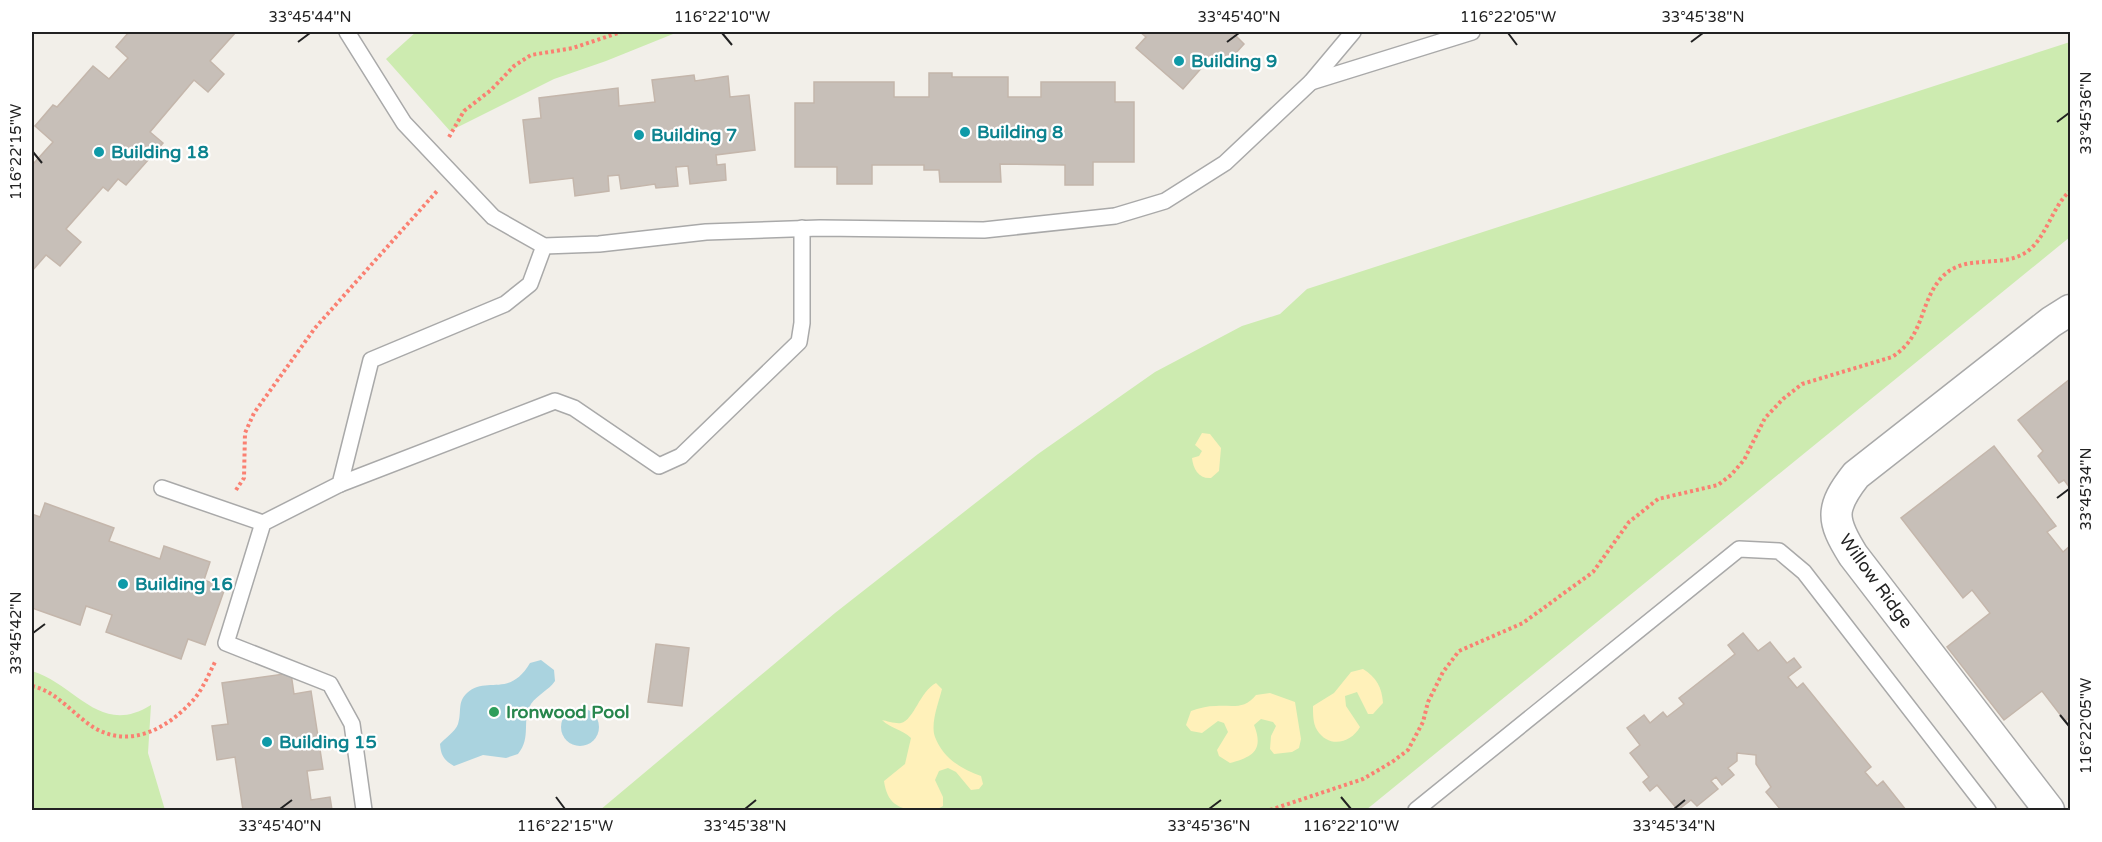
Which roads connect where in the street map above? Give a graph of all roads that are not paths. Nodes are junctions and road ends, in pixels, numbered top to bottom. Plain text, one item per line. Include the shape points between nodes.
1 (347, 32) edge
2 (1353, 32) edge
3 (1472, 32) edge
4 (1311, 82) junction
5 (802, 228) junction
6 (544, 246) junction
7 (2070, 310) edge
8 (340, 484) junction
9 (162, 488) dead end
10 (263, 523) junction
11 (364, 810) edge
12 (1416, 810) edge
13 (1988, 810) edge
14 (2049, 810) edge

1 - 6 lane via 404,123 493,217
2 - 4 lane
3 - 4 lane
4 - 5 lane via 1225,163 1165,201 1115,216 984,230
5 - 6 lane
5 - 8 lane via 799,342 681,456 659,466 574,408 555,401
6 - 8 lane via 530,284 505,304 371,360
7 - 14 street, Willow Ridge via 1856,475 1841,494 1835,513 1839,531 1853,555
8 - 10 lane
9 - 10 lane
10 - 11 lane via 226,643 330,684 352,724
12 - 13 lane via 1739,549 1779,551 1804,572

